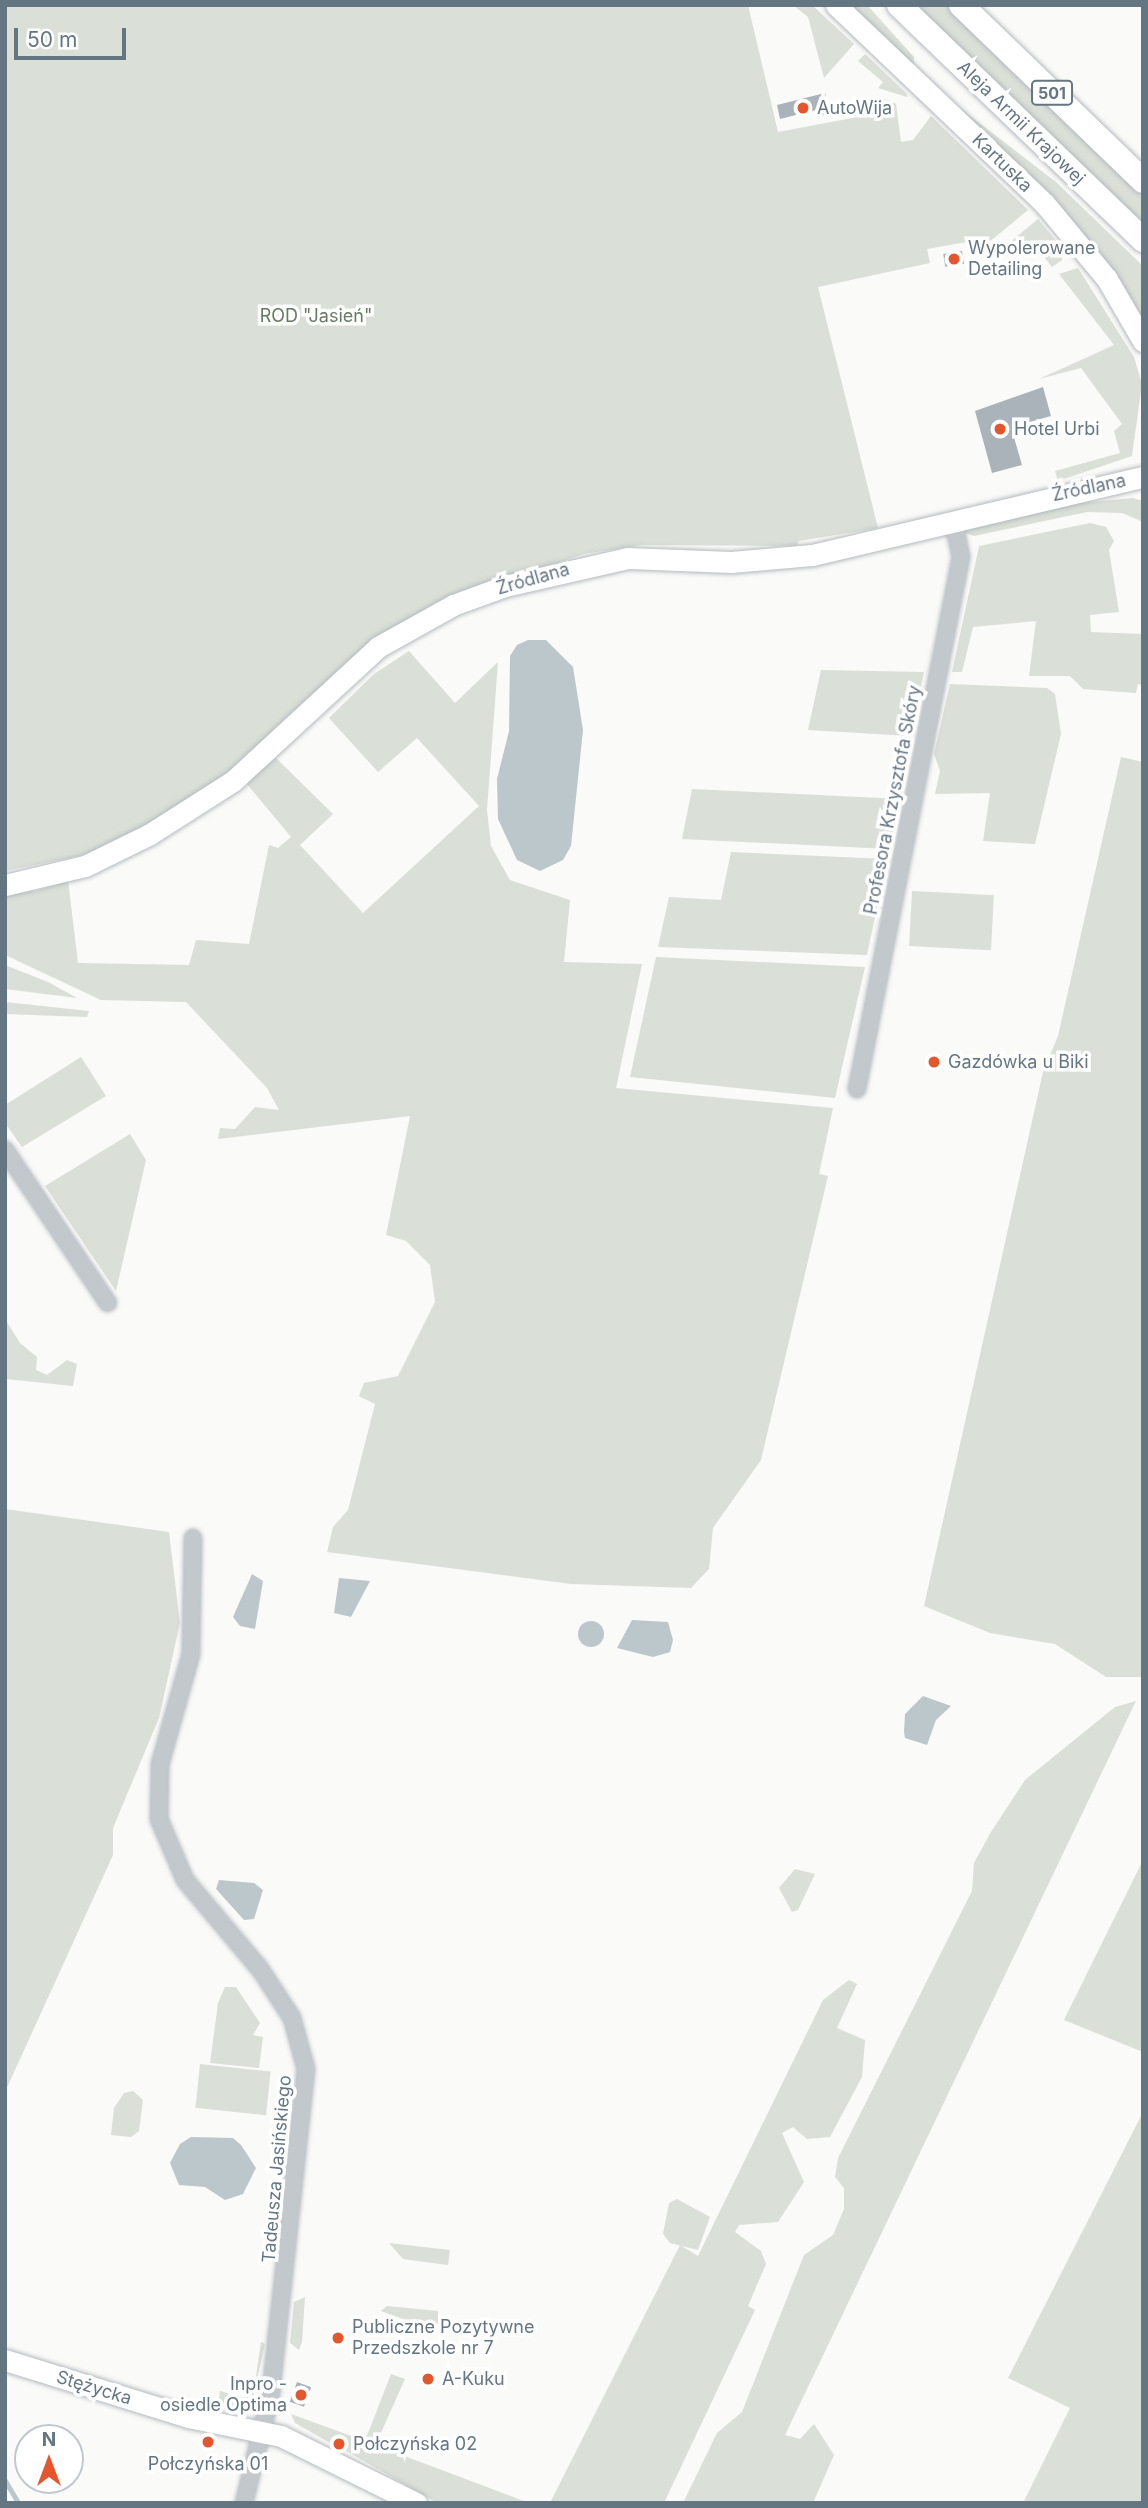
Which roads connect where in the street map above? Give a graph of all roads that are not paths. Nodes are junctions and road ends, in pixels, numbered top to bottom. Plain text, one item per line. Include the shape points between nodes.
1 (836, 5) edge
2 (899, 5) edge
3 (961, 5) edge
4 (1143, 181) edge
5 (1143, 240) edge
6 (1143, 341) edge
7 (1143, 477) edge
8 (953, 520) junction
9 (5, 885) edge
10 (857, 1089) dead end
11 (5, 1150) edge
12 (108, 1303) dead end
13 (193, 1538) dead end
14 (5, 2360) edge
15 (264, 2432) junction
16 (244, 2503) edge
17 (416, 2503) edge

1 - 6 street, Kartuska via 1044,203 1107,279
2 - 5 main road, Aleja Armii Krajowej / 501
3 - 4 main road, 501
7 - 8 street, Źródlana
8 - 9 street, Źródlana via 775,561 628,558 590,563 453,605 378,648 278,743 205,801 85,866
8 - 10 street, Profesora Krzysztofa Skóry via 961,556
11 - 12 street
13 - 15 street, Tadeusza Jasińskiego via 191,1654 160,1764 159,1819 185,1880 260,1969 292,2018 306,2069 286,2287
14 - 15 street, Stężycka via 188,2417
15 - 16 street, Tadeusza Jasińskiego
15 - 17 street, Stężycka via 374,2478

